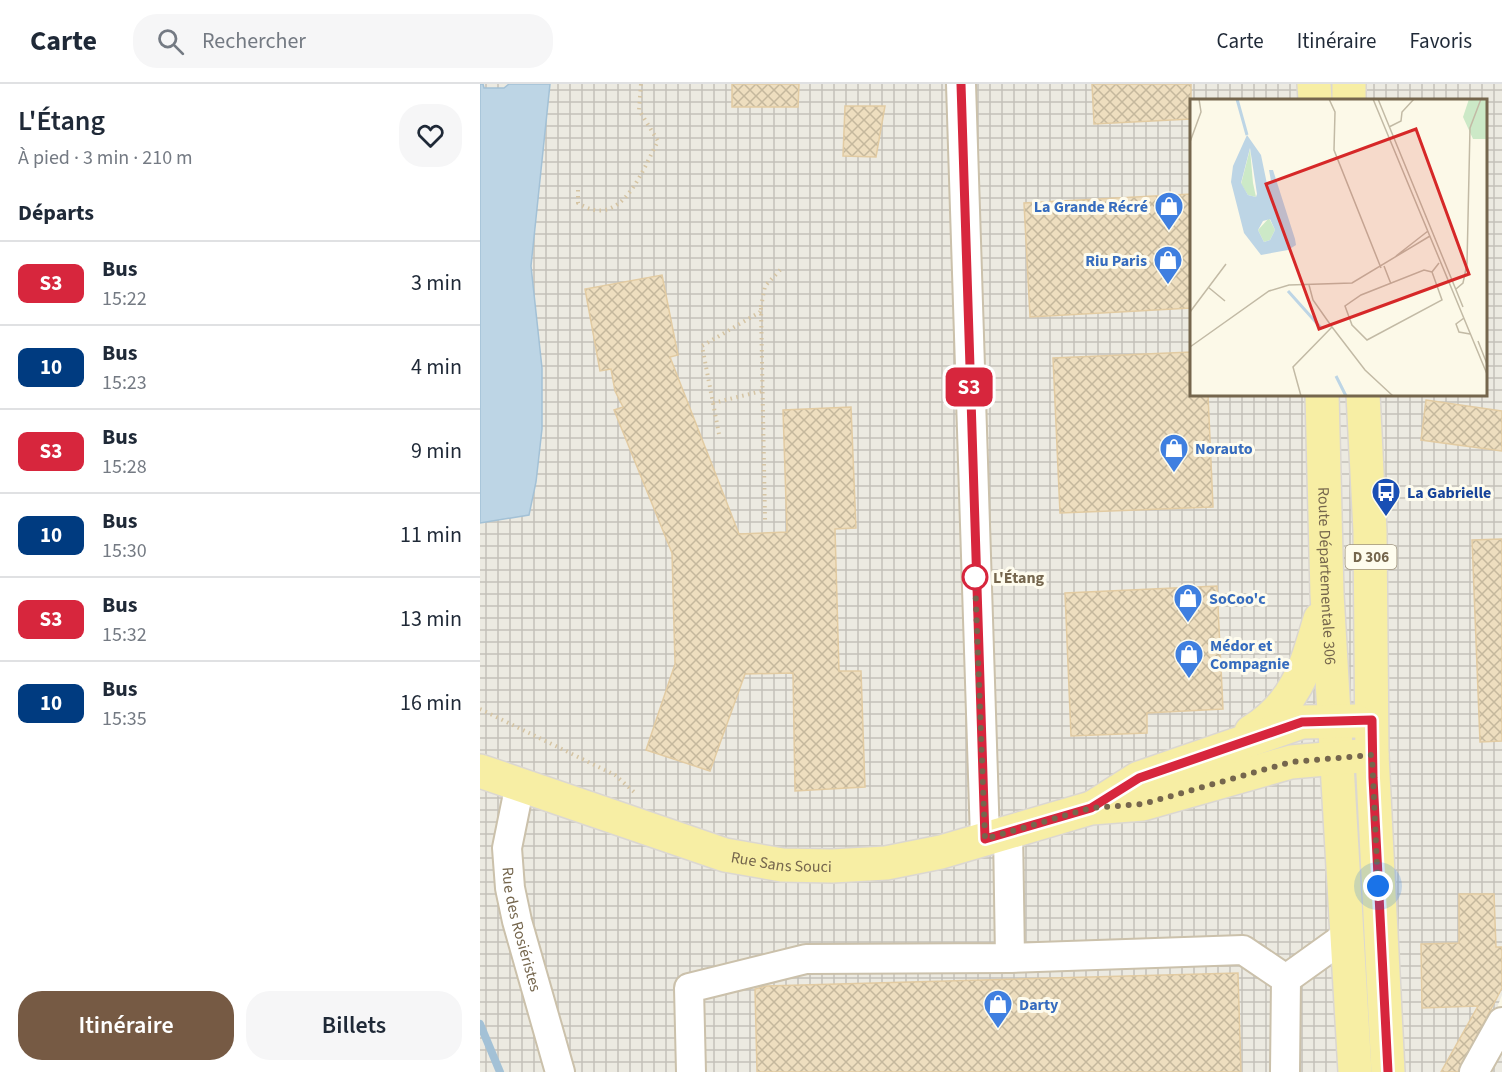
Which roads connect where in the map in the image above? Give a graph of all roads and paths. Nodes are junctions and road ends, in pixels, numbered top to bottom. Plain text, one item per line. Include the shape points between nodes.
1 (641, 84) edge
2 (961, 84) edge
3 (1314, 84) edge
4 (1349, 84) edge
5 (1315, 99) edge
6 (1350, 99) edge
7 (578, 190) dead end
8 (783, 267) dead end
9 (761, 308) junction
10 (762, 391) junction
11 (1322, 396) edge
12 (1363, 396) edge
13 (713, 403) junction
14 (719, 434) dead end
15 (765, 520) dead end
16 (1327, 594) junction
17 (480, 709) edge
18 (1333, 709) junction
19 (1372, 720) junction
20 (1226, 747) junction
21 (1372, 755) junction
22 (1336, 757) junction
23 (480, 771) edge
24 (520, 784) junction
25 (638, 796) dead end
26 (1091, 808) junction
27 (996, 836) junction
28 (1346, 936) junction
29 (1010, 958) junction
30 (1286, 979) junction
31 (1502, 1022) edge
32 (560, 1072) edge
33 (690, 1072) edge
34 (1285, 1072) edge
35 (1355, 1072) edge
36 (1388, 1072) edge
37 (1474, 1072) edge

1 - 7 path via 639,110 658,141 637,181 620,203 608,211 591,212 578,203
2 - 27 street
3 - 5 main road
4 - 6 main road
8 - 9 path via 765,286
9 - 10 path
9 - 13 path via 702,346
10 - 13 path
10 - 15 path
11 - 16 main road, Route Départementale 306 / D 306
12 - 19 main road, D 306 via 1370,531
13 - 14 path
16 - 18 main road, Route Départementale 306 / D 306
16 - 20 main road via 1310,656 1295,689 1273,719
17 - 25 path via 615,775
18 - 19 main road, Rue Sans Souci
18 - 20 main road, Rue Sans Souci
18 - 22 main road, Route Départementale 306
19 - 21 main road, D 306
20 - 26 main road, Rue Sans Souci via 1139,778
21 - 22 main road
21 - 36 main road, D 306
22 - 26 main road, Rue Sans Souci via 1291,762 1143,804
22 - 28 main road, Route Départementale 306
23 - 24 main road, Rue Sans Souci
24 - 27 main road, Rue Sans Souci via 725,855 782,865 886,863
24 - 32 street, Rue des Rosiéristes via 507,848 510,888
26 - 27 main road, Rue Sans Souci
27 - 29 street
28 - 30 street
28 - 35 main road, Route Départementale 306
29 - 30 street via 1243,950
29 - 33 street via 806,959 689,988
30 - 34 street
31 - 37 street

